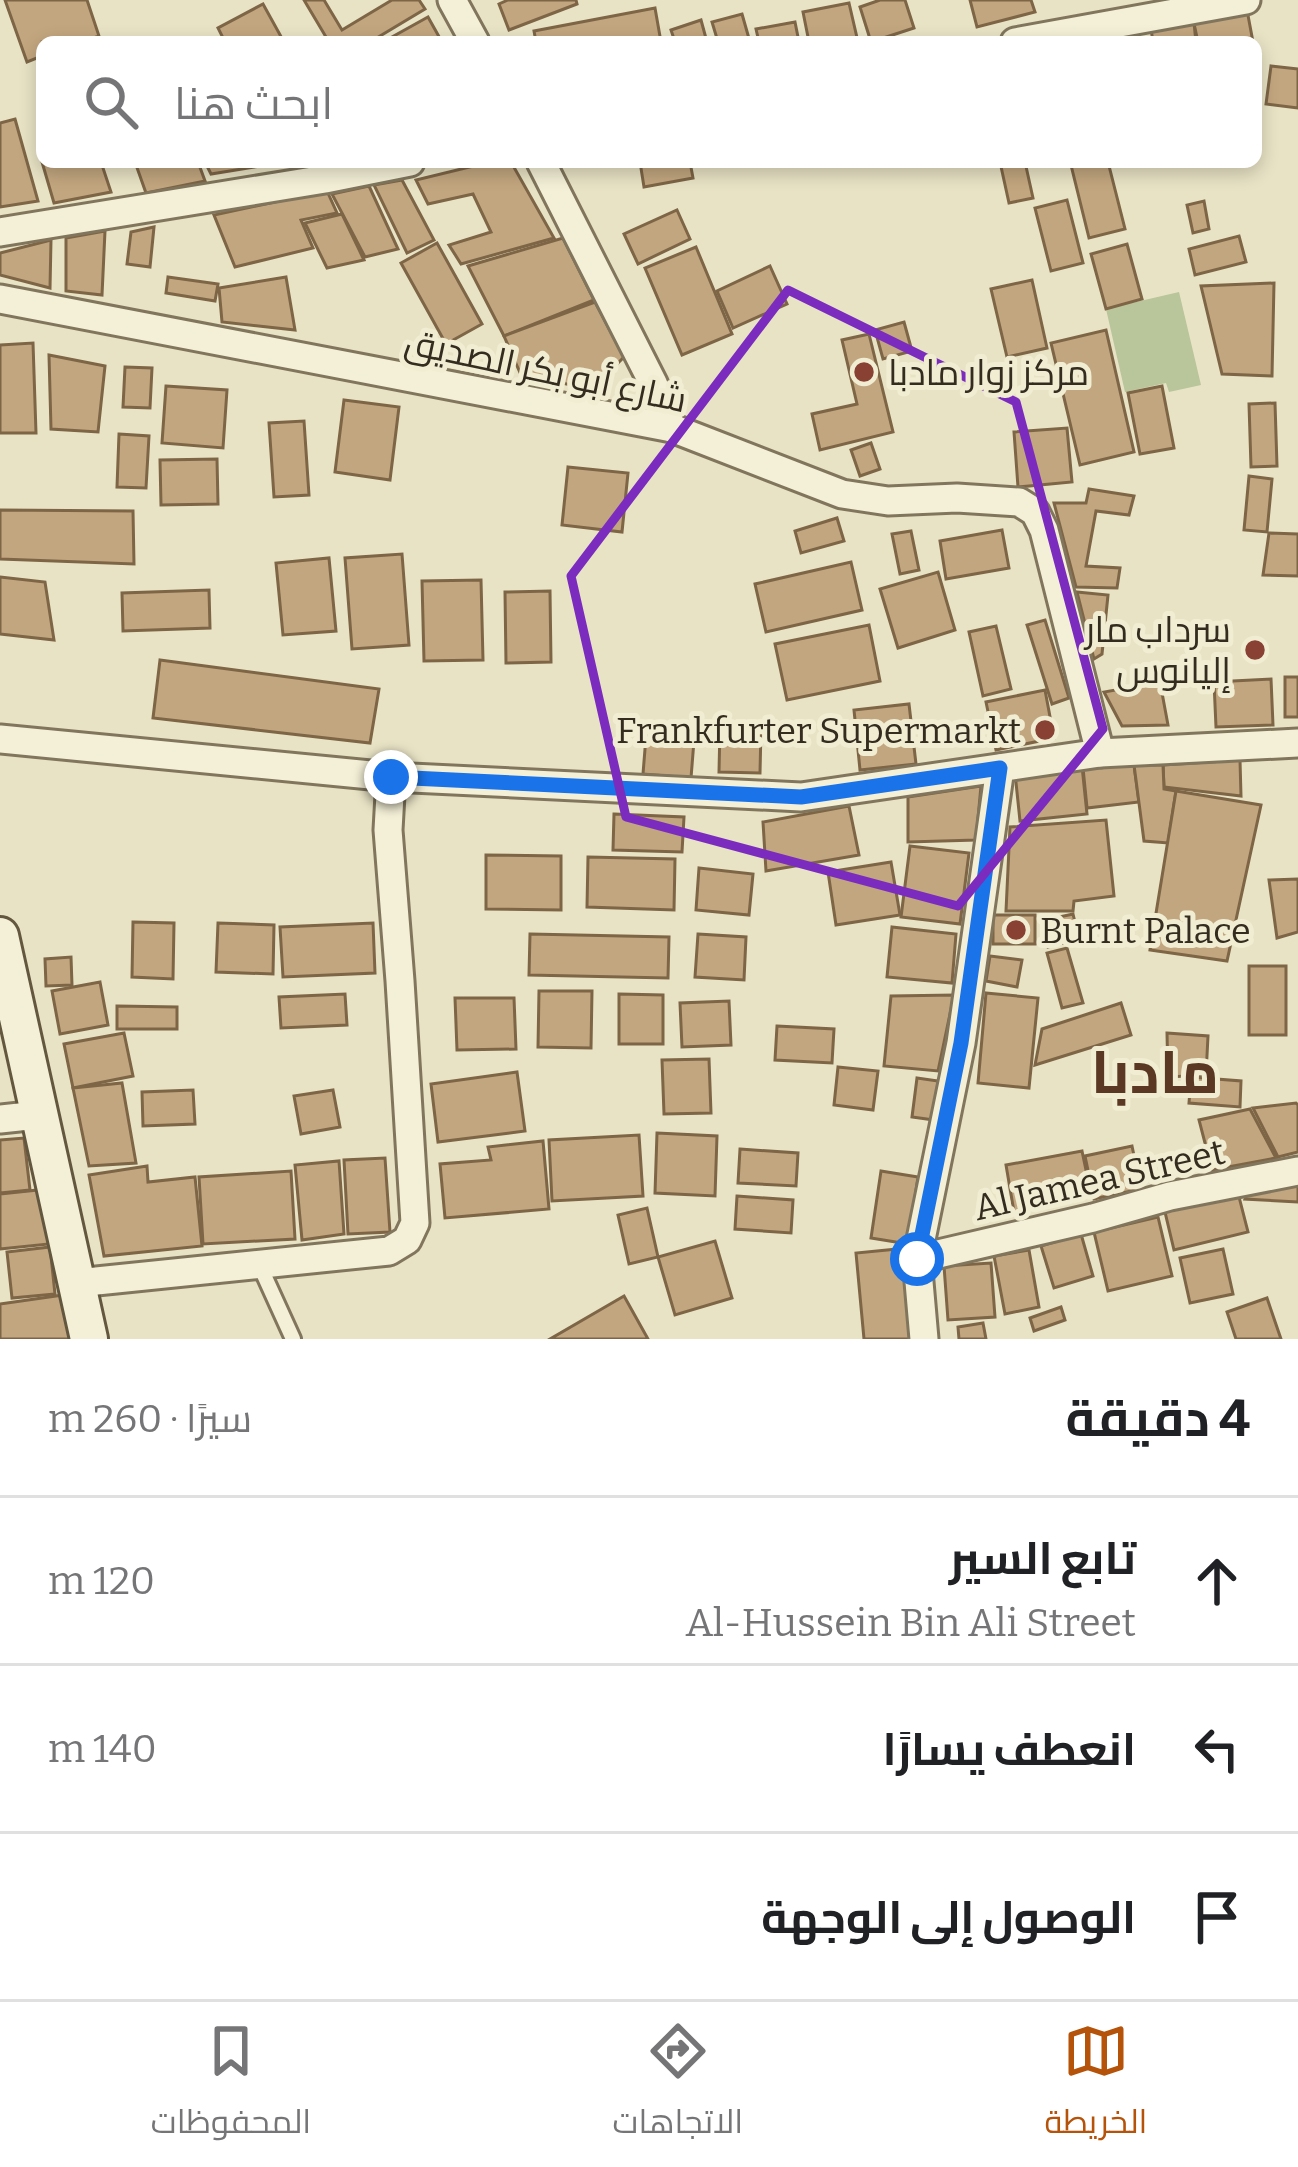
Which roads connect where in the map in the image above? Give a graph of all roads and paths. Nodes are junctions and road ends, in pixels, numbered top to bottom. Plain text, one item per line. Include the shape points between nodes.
1 (452, 0) edge
2 (1246, 0) edge
3 (473, 36) edge
4 (1048, 36) edge
5 (380, 168) edge
6 (544, 168) edge
7 (0, 232) edge
8 (0, 299) edge
9 (672, 428) junction
10 (0, 739) edge
11 (1298, 743) edge
12 (1100, 753) junction
13 (1000, 768) junction
14 (391, 777) junction
15 (0, 936) edge
16 (38, 1115) junction
17 (0, 1119) edge
18 (1298, 1171) edge
19 (917, 1259) junction
20 (259, 1264) junction
21 (77, 1283) junction
22 (89, 1339) edge
23 (293, 1339) edge
24 (924, 1339) edge

1 - 3 street
2 - 4 street
5 - 7 street
6 - 9 street
8 - 9 street, شارع أبو بكر الصديق
9 - 12 street, شارع أبو بكر الصديق via 842,494 1000,499 1035,512
10 - 14 street
11 - 12 street
12 - 13 street
13 - 14 street via 801,797
13 - 19 street via 961,1043
14 - 20 street via 415,1223 407,1240 388,1251
15 - 16 main road
16 - 17 street
16 - 21 main road
18 - 19 street, Al Jamea Street
19 - 24 street
20 - 21 street
20 - 23 lane
21 - 22 main road

